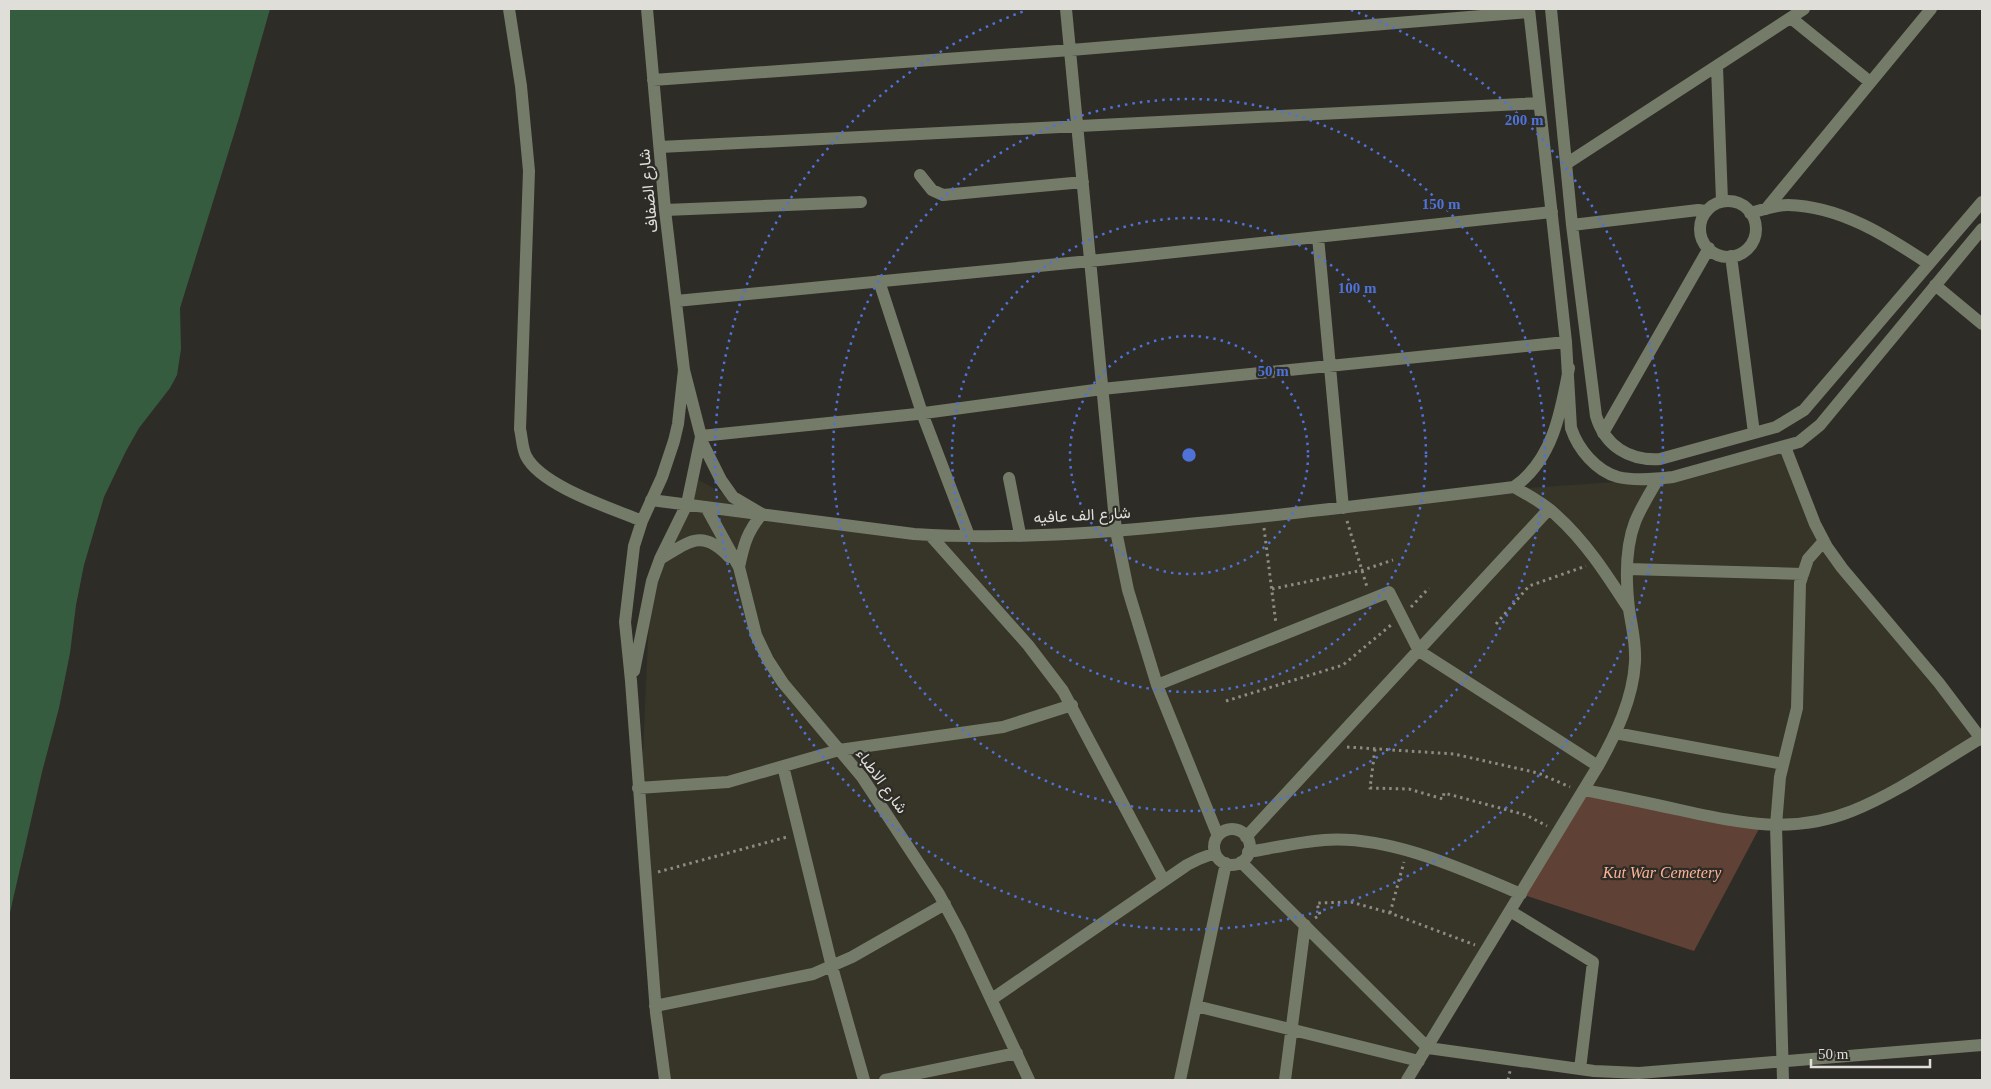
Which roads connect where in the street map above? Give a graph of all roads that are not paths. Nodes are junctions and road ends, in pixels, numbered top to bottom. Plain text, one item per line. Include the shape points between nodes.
1 (509, 9) edge
2 (647, 9) edge
3 (1066, 9) edge
4 (1551, 9) edge
5 (1804, 9) edge
6 (1931, 9) edge
7 (1529, 10) edge
8 (1791, 18) junction
9 (1071, 50) junction
10 (1717, 67) junction
11 (653, 80) junction
12 (1870, 82) junction
13 (1539, 103) junction
14 (1078, 126) junction
15 (660, 147) junction
16 (1566, 164) junction
17 (920, 175) dead end
18 (1083, 182) junction
19 (860, 202) dead end
20 (1722, 202) junction
21 (1982, 202) edge
22 (1766, 209) junction
23 (665, 210) junction
24 (1706, 211) junction
25 (1552, 212) junction
26 (1750, 213) junction
27 (1572, 225) junction
28 (1982, 229) edge
29 (1318, 237) junction
30 (1708, 248) junction
31 (1731, 256) junction
32 (1090, 261) junction
33 (1929, 264) junction
34 (879, 282) junction
35 (1935, 285) junction
36 (676, 301) junction
37 (1982, 324) edge
38 (1566, 342) junction
39 (1330, 366) junction
40 (1569, 368) junction
41 (684, 370) junction
42 (1102, 389) junction
43 (922, 413) junction
44 (1754, 432) junction
45 (1603, 433) junction
46 (701, 436) junction
47 (1785, 447) junction
48 (1009, 478) dead end
49 (1658, 479) junction
50 (1514, 487) junction
51 (651, 500) junction
52 (687, 504) junction
53 (706, 507) junction
54 (1343, 508) junction
55 (1549, 509) junction
56 (762, 514) junction
57 (642, 521) junction
58 (1116, 531) junction
59 (1020, 534) junction
60 (930, 535) junction
61 (969, 536) junction
62 (1824, 541) junction
63 (660, 559) junction
64 (739, 567) junction
65 (1628, 569) junction
66 (1802, 574) junction
67 (1629, 609) junction
68 (1418, 651) junction
69 (632, 681) junction
70 (1157, 685) junction
71 (1072, 705) junction
72 (1615, 733) junction
73 (1981, 739) edge
74 (838, 750) junction
75 (1783, 764) junction
76 (783, 766) junction
77 (1598, 766) junction
78 (638, 788) junction
79 (1583, 791) junction
80 (1776, 825) junction
81 (1218, 836) junction
82 (1246, 837) junction
83 (1215, 853) junction
84 (1245, 857) junction
85 (1226, 863) junction
86 (1164, 881) junction
87 (1521, 894) junction
88 (945, 904) junction
89 (1510, 912) junction
90 (1304, 925) junction
91 (832, 967) junction
92 (992, 999) junction
93 (656, 1006) junction
94 (1196, 1006) junction
95 (1291, 1030) junction
96 (1982, 1045) edge
97 (1428, 1048) junction
98 (1017, 1053) junction
99 (1419, 1061) junction
100 (1781, 1061) junction
101 (1580, 1069) junction
102 (665, 1080) edge
103 (864, 1080) edge
104 (885, 1080) edge
105 (1029, 1080) edge
106 (1180, 1080) edge
107 (1285, 1080) edge
108 (1407, 1080) edge
109 (1783, 1080) edge

1 - 57 street via 529,171 520,429 526,456 544,477
2 - 11 street, شارع الضفاف
3 - 9 street
4 - 16 street
5 - 8 street
6 - 12 street
7 - 9 street
7 - 13 street
8 - 10 street
8 - 12 street
9 - 11 street
9 - 14 street
10 - 16 street
10 - 20 street
11 - 15 street, شارع الضفاف
12 - 22 street
13 - 14 street
13 - 25 street
14 - 15 street
14 - 18 street
15 - 23 street, شارع الضفاف
16 - 27 street
17 - 18 street via 932,190 943,195
18 - 32 street
19 - 23 street
20 - 24 street
20 - 26 street via 1740,204
21 - 33 street
22 - 26 street
22 - 33 street via 1806,206 1847,218 1899,244
23 - 36 street, شارع الضفاف
24 - 27 street
24 - 30 street via 1700,227
25 - 29 street
25 - 38 street
26 - 31 street via 1755,235 1746,250
27 - 45 street via 1596,416
28 - 35 street
29 - 32 street
29 - 39 street
30 - 31 street via 1720,255
30 - 45 street
31 - 44 street
32 - 34 street
32 - 42 street
33 - 44 street via 1804,410 1776,427
34 - 36 street
34 - 43 street
35 - 37 street
35 - 47 street via 1820,425 1799,442
36 - 41 street, شارع الضفاف
38 - 39 street
38 - 40 street
39 - 42 street
39 - 54 street
40 - 49 street via 1571,428 1582,450 1591,460 1618,477
40 - 50 street via 1562,409 1552,437 1530,475
41 - 46 street
41 - 51 street via 674,441
42 - 43 street
42 - 58 street
43 - 46 street
43 - 61 street
44 - 45 street via 1650,460 1623,452
46 - 52 street
46 - 56 street via 721,480 733,497
47 - 49 street
47 - 62 street
48 - 59 street
49 - 65 street via 1634,524
50 - 54 street, شارع الف عافيه
50 - 55 street
51 - 52 street, شارع الف عافيه
51 - 57 street
52 - 53 street, شارع الف عافيه
52 - 63 street
53 - 56 street, شارع الف عافيه
53 - 64 street, شارع الاطباء
54 - 58 street, شارع الف عافيه
55 - 67 street via 1579,537
55 - 68 street
56 - 60 street, شارع الف عافيه
56 - 64 street via 750,528
57 - 69 street via 632,559 625,622
58 - 59 street, شارع الف عافيه
58 - 70 street via 1128,590
59 - 61 street, شارع الف عافيه
60 - 61 street, شارع الف عافيه
60 - 71 street via 1028,644
62 - 66 street via 1808,559
62 - 73 street via 1842,568 1939,683
63 - 64 street via 694,540 712,542
63 - 69 street via 652,581
64 - 74 street, شارع الاطباء via 756,635 768,660
65 - 66 street
65 - 67 street
66 - 75 street via 1797,708
67 - 72 street via 1635,639 1634,664 1630,693
68 - 70 street via 1389,592
68 - 77 street
68 - 82 street
69 - 78 street
70 - 81 street
71 - 74 street via 1003,727
71 - 86 street
72 - 75 street
72 - 77 street
73 - 80 street via 1878,799 1851,811 1820,820
74 - 76 street
74 - 88 street, شارع الاطباء via 862,777
75 - 80 street
76 - 78 street via 728,782
76 - 91 street
77 - 79 street
78 - 93 street
79 - 80 street via 1735,822
79 - 87 street
80 - 100 street
81 - 82 street via 1234,829
81 - 83 street
82 - 84 street via 1249,846
83 - 85 street
83 - 86 street
84 - 85 street via 1235,864
84 - 87 street via 1325,840 1374,843 1446,863
84 - 90 street
85 - 94 street
86 - 92 street
87 - 89 street
88 - 91 street
88 - 92 street, شارع الاطباء
89 - 97 street
89 - 101 street via 1593,962
90 - 95 street
90 - 97 street
91 - 93 street via 813,974
91 - 103 street
92 - 98 street, شارع الاطباء
93 - 102 street
94 - 95 street
94 - 106 street
95 - 99 street
95 - 107 street
96 - 100 street
97 - 99 street
97 - 101 street
98 - 104 street
98 - 105 street, شارع الاطباء
99 - 108 street
100 - 101 street via 1639,1072
100 - 109 street

